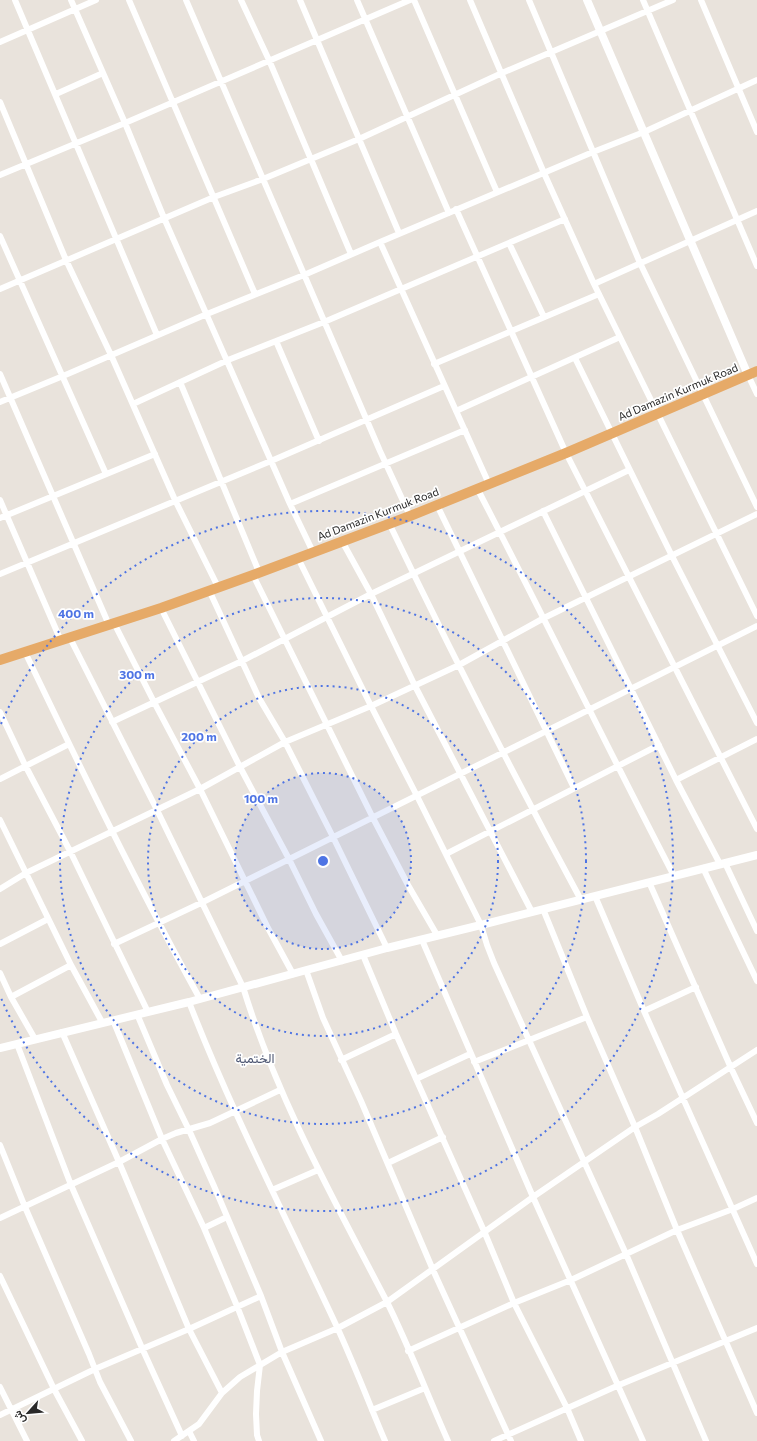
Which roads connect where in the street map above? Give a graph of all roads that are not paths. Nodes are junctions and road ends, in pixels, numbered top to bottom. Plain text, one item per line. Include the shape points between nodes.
1 (15, 0) edge
2 (71, 0) edge
3 (96, 0) edge
4 (129, 0) edge
5 (186, 0) edge
6 (241, 0) edge
7 (300, 0) edge
8 (357, 0) edge
9 (410, 0) edge
10 (414, 0) edge
11 (470, 0) edge
12 (530, 0) edge
13 (587, 0) edge
14 (642, 0) edge
15 (673, 0) edge
16 (701, 0) edge
17 (75, 9) junction
18 (648, 12) junction
19 (365, 19) junction
20 (28, 30) junction
21 (600, 30) junction
22 (316, 40) junction
23 (0, 42) edge
24 (551, 52) junction
25 (269, 60) junction
26 (103, 73) junction
27 (502, 73) junction
28 (757, 80) edge
29 (221, 81) junction
30 (739, 88) junction
31 (56, 94) junction
32 (455, 94) junction
33 (0, 102) edge
34 (173, 102) junction
35 (690, 111) junction
36 (407, 116) junction
37 (125, 123) junction
38 (644, 132) junction
39 (757, 132) edge
40 (359, 139) junction
41 (76, 144) junction
42 (593, 152) junction
43 (310, 159) junction
44 (25, 164) junction
45 (544, 173) junction
46 (0, 175) edge
47 (263, 179) junction
48 (497, 192) junction
49 (214, 197) junction
50 (456, 210) junction
51 (757, 211) edge
52 (449, 213) junction
53 (164, 218) junction
54 (565, 219) junction
55 (736, 220) junction
56 (399, 233) junction
57 (0, 236) edge
58 (116, 239) junction
59 (691, 241) junction
60 (380, 242) junction
61 (509, 243) junction
62 (351, 254) junction
63 (477, 256) junction
64 (66, 260) junction
65 (640, 263) junction
66 (757, 266) edge
67 (304, 275) junction
68 (19, 280) junction
69 (594, 284) junction
70 (0, 288) edge
71 (400, 289) junction
72 (255, 294) junction
73 (599, 294) junction
74 (207, 314) junction
75 (544, 317) junction
76 (324, 322) junction
77 (511, 331) junction
78 (157, 335) junction
79 (620, 337) junction
80 (276, 341) junction
81 (111, 355) junction
82 (575, 358) junction
83 (228, 360) junction
84 (434, 364) junction
85 (753, 373) edge
86 (0, 374) edge
87 (63, 376) junction
88 (532, 377) junction
89 (180, 382) junction
90 (444, 386) junction
91 (757, 394) edge
92 (703, 395) junction
93 (9, 397) junction
94 (0, 402) edge
95 (132, 404) junction
96 (456, 411) junction
97 (658, 414) junction
98 (367, 420) junction
99 (465, 430) junction
100 (612, 433) junction
101 (319, 441) junction
102 (566, 453) junction
103 (155, 454) junction
104 (271, 461) junction
105 (386, 464) junction
106 (629, 470) junction
107 (106, 474) junction
108 (220, 482) junction
109 (489, 484) junction
110 (477, 488) junction
111 (586, 490) junction
112 (54, 496) junction
113 (0, 500) edge
114 (175, 500) junction
115 (290, 504) junction
116 (437, 505) junction
117 (757, 507) edge
118 (543, 511) junction
119 (757, 514) edge
120 (6, 515) junction
121 (410, 516) junction
122 (0, 518) edge
123 (389, 523) junction
124 (500, 532) junction
125 (717, 534) junction
126 (342, 541) junction
127 (74, 542) junction
128 (313, 552) junction
129 (459, 552) junction
130 (672, 556) junction
131 (298, 558) junction
132 (27, 562) junction
133 (0, 574) edge
134 (256, 574) junction
135 (413, 574) junction
136 (629, 576) junction
137 (214, 589) junction
138 (371, 594) junction
139 (585, 597) junction
140 (161, 608) junction
141 (327, 616) junction
142 (757, 616) edge
143 (544, 618) junction
144 (111, 624) junction
145 (757, 626) edge
146 (284, 638) junction
147 (66, 640) junction
148 (502, 641) junction
149 (718, 646) junction
150 (25, 652) junction
151 (0, 660) edge
152 (242, 661) junction
153 (459, 665) junction
154 (675, 667) junction
155 (198, 681) junction
156 (415, 686) junction
157 (631, 689) junction
158 (154, 702) junction
159 (371, 706) junction
160 (589, 710) junction
161 (0, 712) edge
162 (112, 722) junction
163 (757, 723) edge
164 (327, 725) junction
165 (547, 731) junction
166 (757, 740) edge
167 (285, 742) junction
168 (69, 744) junction
169 (659, 745) junction
170 (504, 753) junction
171 (720, 758) junction
172 (25, 765) junction
173 (240, 766) junction
174 (617, 766) junction
175 (461, 774) junction
176 (0, 779) edge
177 (676, 780) junction
178 (574, 788) junction
179 (200, 789) junction
180 (417, 796) junction
181 (157, 810) junction
182 (532, 810) junction
183 (373, 818) junction
184 (0, 820) edge
185 (757, 828) edge
186 (2, 829) edge
187 (490, 831) junction
188 (112, 832) junction
189 (334, 837) junction
190 (70, 853) junction
191 (446, 854) junction
192 (757, 855) edge
193 (289, 859) junction
194 (723, 863) junction
195 (703, 868) junction
196 (26, 873) junction
197 (674, 876) junction
198 (245, 880) junction
199 (649, 882) junction
200 (0, 888) edge
201 (595, 896) junction
202 (581, 900) junction
203 (201, 903) junction
204 (543, 909) junction
205 (532, 912) junction
206 (48, 919) junction
207 (158, 922) junction
208 (481, 925) junction
209 (757, 931) edge
210 (437, 935) junction
211 (422, 940) junction
212 (0, 944) edge
213 (114, 944) junction
214 (387, 948) junction
215 (363, 955) junction
216 (342, 961) junction
217 (71, 966) junction
218 (306, 970) junction
219 (0, 973) edge
220 (293, 974) junction
221 (757, 981) edge
222 (242, 987) junction
223 (696, 987) junction
224 (11, 997) junction
225 (200, 999) junction
226 (189, 1002) junction
227 (644, 1011) junction
228 (148, 1012) junction
229 (137, 1014) junction
230 (587, 1017) junction
231 (113, 1020) junction
232 (102, 1022) junction
233 (62, 1032) junction
234 (396, 1034) junction
235 (35, 1039) junction
236 (529, 1040) junction
237 (17, 1044) junction
238 (0, 1048) edge
239 (757, 1050) edge
240 (470, 1054) junction
241 (341, 1060) junction
242 (474, 1062) junction
243 (731, 1068) junction
244 (416, 1079) junction
245 (280, 1090) junction
246 (683, 1097) junction
247 (234, 1111) junction
248 (757, 1123) edge
249 (635, 1127) junction
250 (189, 1130) junction
251 (443, 1137) junction
252 (162, 1139) junction
253 (0, 1145) edge
254 (119, 1162) junction
255 (584, 1162) junction
256 (388, 1163) junction
257 (318, 1170) junction
258 (71, 1185) junction
259 (272, 1190) junction
260 (533, 1197) junction
261 (757, 1198) edge
262 (25, 1207) junction
263 (733, 1209) junction
264 (227, 1217) junction
265 (0, 1218) edge
266 (204, 1228) junction
267 (677, 1230) junction
268 (484, 1231) junction
269 (626, 1254) junction
270 (757, 1264) edge
271 (433, 1270) junction
272 (0, 1276) edge
273 (571, 1280) junction
274 (261, 1296) junction
275 (387, 1302) junction
276 (514, 1303) junction
277 (237, 1306) junction
278 (338, 1328) junction
279 (460, 1328) junction
280 (757, 1328) edge
281 (189, 1329) junction
282 (725, 1341) junction
283 (142, 1348) junction
284 (408, 1351) junction
285 (282, 1352) junction
286 (673, 1362) junction
287 (260, 1365) junction
288 (95, 1369) junction
289 (619, 1385) junction
290 (0, 1388) edge
291 (425, 1388) junction
292 (54, 1389) junction
293 (222, 1393) junction
294 (567, 1408) junction
295 (11, 1410) junction
296 (372, 1410) junction
297 (757, 1413) edge
298 (0, 1416) edge
299 (189, 1431) junction
300 (182, 1436) junction
301 (509, 1438) edge
302 (27, 1441) edge
303 (82, 1441) edge
304 (131, 1441) edge
305 (174, 1441) edge
306 (194, 1441) edge
307 (259, 1441) edge
308 (320, 1441) edge
309 (385, 1441) edge
310 (448, 1441) edge
311 (494, 1441) edge
312 (581, 1441) edge
313 (643, 1441) edge
314 (706, 1441) edge

1 - 20 street
2 - 17 street
3 - 17 street
4 - 34 street
5 - 29 street
6 - 25 street
7 - 22 street
8 - 19 street
9 - 19 street
10 - 32 street
11 - 27 street
12 - 24 street
13 - 21 street
14 - 18 street
15 - 18 street
16 - 30 street
17 - 20 street
17 - 26 street
18 - 21 street
18 - 35 street
19 - 22 street
19 - 36 street
20 - 23 street
20 - 31 street
21 - 24 street
21 - 38 street
22 - 25 street
22 - 40 street
24 - 27 street
24 - 42 street
25 - 29 street
25 - 43 street
26 - 31 street
26 - 37 street
27 - 32 street
27 - 45 street
28 - 30 street
29 - 34 street
29 - 47 street
30 - 35 street
30 - 39 street
31 - 41 street
32 - 36 street
32 - 48 street
33 - 44 street
34 - 37 street
34 - 49 street
35 - 38 street
35 - 55 street
36 - 40 street
36 - 52 street
37 - 41 street
37 - 53 street
38 - 42 street
38 - 59 street
40 - 43 street
40 - 56 street
41 - 44 street
41 - 58 street
42 - 45 street
42 - 65 street
43 - 47 street
43 - 62 street
44 - 46 street
44 - 64 street
45 - 48 street
45 - 54 street
47 - 49 street
47 - 67 street
48 - 50 street
49 - 53 street
49 - 72 street
50 - 52 street
50 - 63 street
51 - 55 street
52 - 56 street
53 - 58 street
53 - 74 street
54 - 61 street
54 - 69 street
55 - 59 street
55 - 66 street
56 - 60 street
57 - 68 street
58 - 64 street
58 - 78 street
59 - 65 street
59 - 85 street
60 - 62 street
60 - 71 street
61 - 63 street
61 - 75 street
62 - 67 street
63 - 71 street
63 - 77 street
64 - 68 street
64 - 81 street
65 - 69 street
65 - 92 street
67 - 72 street
67 - 76 street
68 - 70 street
68 - 87 street
69 - 73 street
71 - 76 street
71 - 84 street
72 - 74 street
73 - 75 street
73 - 79 street
74 - 78 street
74 - 83 street
75 - 77 street
76 - 80 street
76 - 98 street
77 - 84 street
77 - 88 street
78 - 81 street
79 - 82 street
79 - 97 street
80 - 83 street
80 - 101 street
81 - 87 street
81 - 95 street
82 - 88 street
82 - 100 street
83 - 89 street
83 - 104 street
84 - 90 street
85 - 91 street
85 - 92 highway, Ad Damazin Kurmuk Road
86 - 93 street
87 - 93 street
87 - 107 street
88 - 96 street
88 - 102 street
89 - 95 street
89 - 108 street
90 - 96 street
90 - 98 street
92 - 97 highway, Ad Damazin Kurmuk Road
92 - 117 street
93 - 94 street
93 - 112 street
95 - 103 street
96 - 99 street
97 - 100 highway, Ad Damazin Kurmuk Road
97 - 125 street
98 - 101 street
98 - 105 street
99 - 105 street
99 - 109 street
100 - 102 highway, Ad Damazin Kurmuk Road
100 - 106 street
101 - 104 street
102 - 109 highway, Ad Damazin Kurmuk Road
102 - 111 street
103 - 107 street
103 - 114 street
104 - 108 street
104 - 115 street
105 - 115 street
105 - 121 street
106 - 111 street
106 - 130 street
107 - 112 street
108 - 114 street
108 - 134 street
109 - 110 highway, Ad Damazin Kurmuk Road
110 - 116 highway, Ad Damazin Kurmuk Road
110 - 124 street
111 - 118 street
111 - 136 street
112 - 120 street
112 - 127 street
113 - 120 street
114 - 127 street
114 - 137 street
115 - 128 street
116 - 121 highway, Ad Damazin Kurmuk Road
116 - 129 street
118 - 124 street
118 - 139 street
119 - 125 street
120 - 122 street
120 - 132 street
121 - 123 highway, Ad Damazin Kurmuk Road
123 - 126 highway, Ad Damazin Kurmuk Road
123 - 135 street
124 - 129 street
124 - 143 street
125 - 130 street
125 - 142 street
126 - 128 highway, Ad Damazin Kurmuk Road
126 - 138 street
127 - 132 street
127 - 144 street
128 - 131 highway, Ad Damazin Kurmuk Road
129 - 135 street
129 - 148 street
130 - 136 street
130 - 149 street
131 - 134 highway, Ad Damazin Kurmuk Road
131 - 141 street
132 - 133 street
132 - 147 street
134 - 137 highway, Ad Damazin Kurmuk Road
134 - 146 street
135 - 138 street
135 - 153 street
136 - 139 street
136 - 154 street
137 - 140 highway, Ad Damazin Kurmuk Road
137 - 152 street
138 - 141 street
138 - 156 street
139 - 143 street
139 - 157 street
140 - 144 highway, Ad Damazin Kurmuk Road
140 - 155 street
141 - 146 street
141 - 159 street
143 - 148 street
143 - 160 street
144 - 147 highway, Ad Damazin Kurmuk Road
144 - 158 street
145 - 149 street
146 - 152 street
146 - 164 street
147 - 150 highway, Ad Damazin Kurmuk Road
147 - 162 street
148 - 153 street
148 - 165 street
149 - 154 street
149 - 163 street
150 - 151 highway, Ad Damazin Kurmuk Road
150 - 168 street
152 - 155 street
152 - 167 street via 259,698
153 - 156 street
153 - 170 street
154 - 157 street
154 - 171 street
155 - 158 street
155 - 173 street
156 - 159 street
156 - 175 street
157 - 160 street
157 - 169 street
158 - 162 street
158 - 179 street
159 - 164 street
159 - 180 street
160 - 165 street
160 - 174 street
161 - 172 street
162 - 181 street
164 - 167 street
164 - 183 street
165 - 170 street
165 - 178 street
166 - 171 street
167 - 173 street
167 - 189 street
168 - 172 street
168 - 188 street
169 - 174 street
169 - 177 street
170 - 175 street
170 - 182 street
171 - 177 street
171 - 185 street
172 - 176 street
172 - 190 street
173 - 179 street
173 - 193 street
174 - 178 street
174 - 197 street
175 - 180 street
175 - 187 street
177 - 194 street
178 - 182 street
179 - 181 street
179 - 198 street
180 - 183 street
180 - 191 street
181 - 188 street
181 - 203 street
182 - 187 street
182 - 202 street
183 - 189 street
183 - 210 street
184 - 186 street
186 - 196 street
187 - 191 street
187 - 205 street
188 - 190 street
188 - 207 street
189 - 193 street
189 - 214 street
190 - 196 street
190 - 213 street
191 - 208 street
192 - 194 street
193 - 198 street
193 - 216 street
194 - 195 street
194 - 209 street
195 - 197 street
195 - 221 street
196 - 200 street
196 - 206 street
197 - 199 street
198 - 203 street
198 - 220 street
199 - 201 street
199 - 223 street
201 - 202 street
201 - 227 street
202 - 204 street
203 - 207 street
203 - 222 street
204 - 205 street
204 - 230 street
205 - 208 street
206 - 212 street
206 - 217 street
207 - 213 street
207 - 225 street
208 - 210 street
208 - 236 street
210 - 211 street
211 - 214 street
211 - 240 street
213 - 228 street
214 - 215 street
215 - 216 street
215 - 234 street
216 - 218 street
217 - 224 street
217 - 232 street
218 - 220 street
218 - 241 street
219 - 224 street
220 - 222 street
222 - 225 street
222 - 245 street
223 - 227 street
223 - 243 street
224 - 235 street
225 - 226 street
226 - 228 street
226 - 247 street
227 - 246 street
228 - 229 street
229 - 231 street
229 - 250 street
230 - 236 street
230 - 249 street
231 - 232 street
231 - 252 street
232 - 233 street
233 - 235 street
233 - 254 street
234 - 241 street
234 - 244 street
235 - 237 street
236 - 242 street
236 - 255 street
237 - 238 street
237 - 258 street
239 - 243 street
240 - 242 street
240 - 244 street
241 - 256 street
242 - 260 street
243 - 246 street
243 - 248 street
244 - 251 street
245 - 247 street
245 - 257 street
246 - 249 street
246 - 263 street
247 - 250 street
247 - 259 street
249 - 255 street
249 - 267 street
250 - 252 street
250 - 264 street
251 - 256 street
251 - 268 street
252 - 254 street
252 - 266 street
253 - 262 street
254 - 258 street
254 - 281 street
255 - 260 street
255 - 269 street
256 - 271 street
257 - 259 street
257 - 275 street
258 - 262 street
258 - 283 street
259 - 278 street
260 - 268 street
260 - 273 street
261 - 263 street
262 - 265 street
262 - 288 street
263 - 267 street
263 - 270 street
264 - 266 street
264 - 274 street
266 - 277 street
267 - 269 street
267 - 282 street
268 - 271 street
268 - 276 street
269 - 273 street
269 - 286 street
271 - 275 street
271 - 279 street
272 - 292 street
273 - 276 street
273 - 289 street
274 - 277 street
274 - 285 street
275 - 278 street
275 - 284 street
276 - 279 street
276 - 294 street
277 - 281 street
277 - 287 street
278 - 285 street
278 - 296 street
279 - 284 street
279 - 301 street
280 - 282 street
281 - 283 street
281 - 293 street
282 - 286 street
282 - 297 street
283 - 288 street
283 - 300 street
284 - 291 street
285 - 287 street
285 - 308 street
286 - 289 street
286 - 314 street
287 - 293 street via 240,1377
287 - 307 street via 256,1414
288 - 292 street
288 - 304 street
289 - 294 street
289 - 313 street
290 - 295 street
291 - 296 street
291 - 310 street
292 - 295 street
292 - 303 street
293 - 299 street via 199,1424
294 - 301 street
294 - 312 street
295 - 298 street
295 - 302 street
296 - 309 street
299 - 300 street
299 - 306 street
300 - 305 street
301 - 311 street

